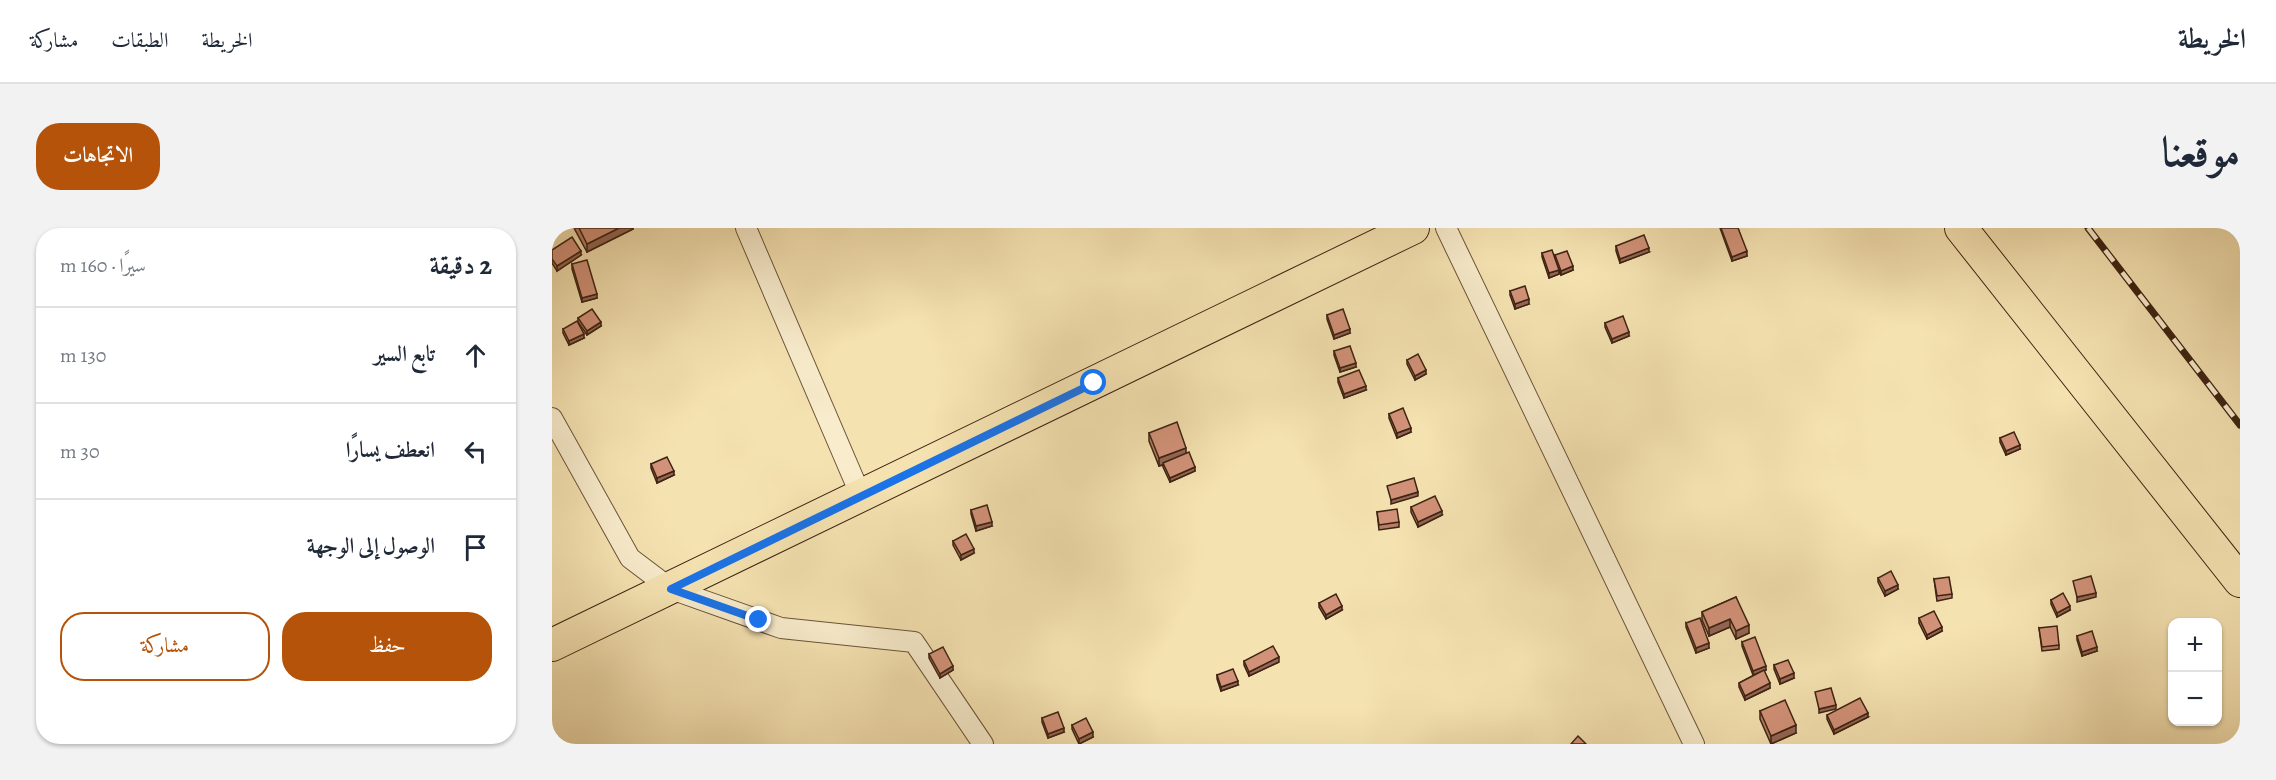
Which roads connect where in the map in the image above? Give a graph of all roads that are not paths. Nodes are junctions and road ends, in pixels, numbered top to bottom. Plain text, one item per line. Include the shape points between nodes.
1 (746, 228) edge
2 (1413, 228) edge
3 (1446, 228) edge
4 (1961, 228) edge
5 (552, 418) edge
6 (861, 496) junction
7 (2240, 581) edge
8 (671, 589) junction
9 (552, 645) edge
10 (983, 744) edge
11 (1694, 744) edge

1 - 6 street
2 - 6 main road
3 - 11 street
4 - 7 main road
5 - 8 street via 630,558
6 - 8 main road
8 - 9 main road
8 - 10 street via 781,628 914,642

